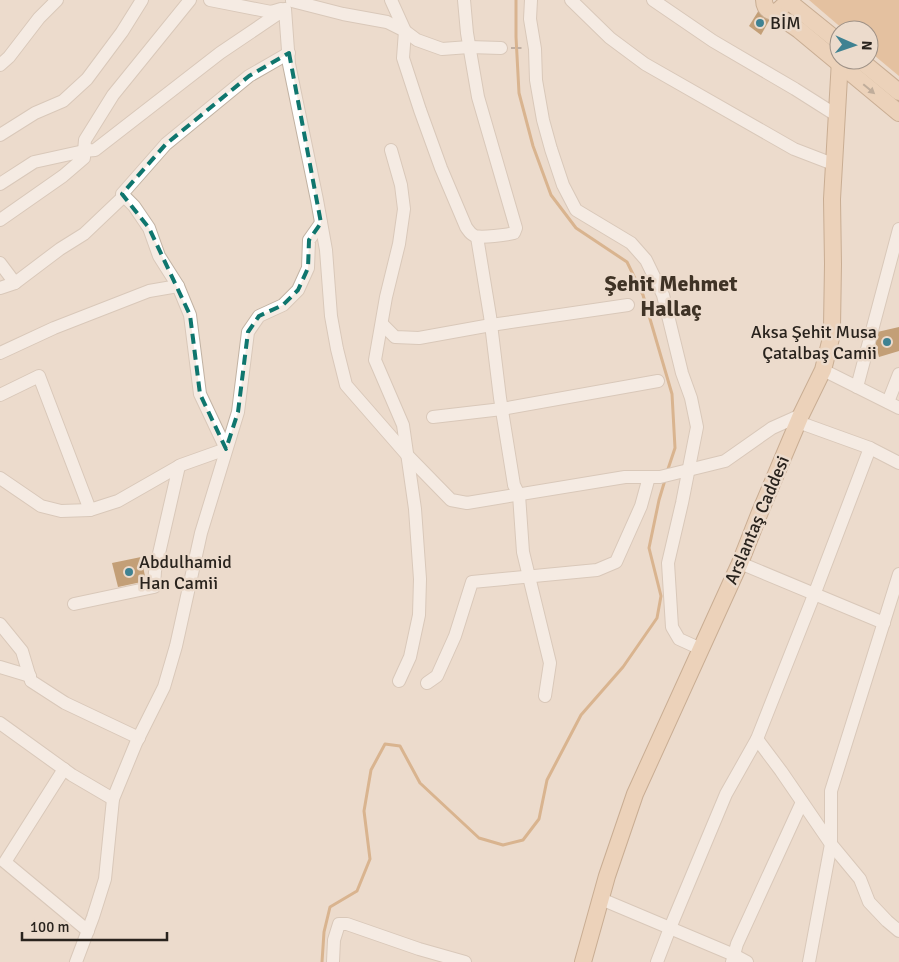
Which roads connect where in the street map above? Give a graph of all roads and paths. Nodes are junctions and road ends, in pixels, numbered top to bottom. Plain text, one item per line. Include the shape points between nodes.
1 (57, 0) edge
2 (142, 0) edge
3 (190, 0) edge
4 (210, 0) edge
5 (391, 0) edge
6 (464, 0) edge
7 (531, 0) edge
8 (570, 0) edge
9 (653, 0) edge
10 (290, 3) edge
11 (771, 3) edge
12 (405, 31) junction
13 (829, 36) edge
14 (469, 47) junction
15 (501, 48) dead end
16 (288, 52) junction
17 (829, 54) edge
18 (0, 65) edge
19 (839, 70) edge
20 (848, 70) edge
21 (872, 70) edge
22 (899, 92) edge
23 (899, 113) edge
24 (836, 115) junction
25 (0, 135) edge
26 (84, 150) junction
27 (392, 150) dead end
28 (833, 164) junction
29 (0, 184) edge
30 (124, 196) junction
31 (0, 220) edge
32 (321, 223) junction
33 (899, 229) edge
34 (477, 237) junction
35 (0, 263) edge
36 (15, 283) junction
37 (178, 286) junction
38 (0, 288) edge
39 (628, 305) dead end
40 (382, 324) junction
41 (492, 325) junction
42 (0, 353) edge
43 (824, 370) junction
44 (899, 374) edge
45 (658, 381) dead end
46 (857, 387) junction
47 (0, 395) edge
48 (893, 405) edge
49 (502, 409) junction
50 (432, 417) dead end
51 (800, 419) junction
52 (870, 448) junction
53 (226, 449) junction
54 (408, 456) junction
55 (899, 463) edge
56 (179, 466) junction
57 (685, 470) junction
58 (655, 476) junction
59 (0, 478) edge
60 (519, 495) junction
61 (90, 510) junction
62 (740, 563) junction
63 (899, 574) edge
64 (529, 577) junction
65 (814, 595) junction
66 (74, 604) dead end
67 (884, 623) junction
68 (0, 624) edge
69 (701, 649) junction
70 (0, 667) edge
71 (30, 676) junction
72 (399, 682) dead end
73 (427, 683) dead end
74 (545, 696) dead end
75 (0, 723) edge
76 (139, 738) junction
77 (757, 739) junction
78 (64, 769) junction
79 (112, 799) junction
80 (802, 802) junction
81 (831, 844) junction
82 (3, 860) edge
83 (601, 899) junction
84 (670, 928) junction
85 (88, 931) junction
86 (899, 931) edge
87 (733, 959) edge
88 (76, 962) edge
89 (333, 962) edge
90 (465, 962) edge
91 (584, 962) edge
92 (657, 962) edge
93 (747, 962) edge
94 (809, 962) edge

1 - 18 street
2 - 25 street via 87,78 64,101 35,113
3 - 26 street via 113,95 85,140
4 - 10 street via 271,12
5 - 12 street
6 - 14 street
7 - 57 street via 536,80 543,120 563,185 576,210 631,243 646,260 663,296 697,427
8 - 28 street via 610,38 645,64 794,149
9 - 24 street via 713,41
10 - 12 street via 387,22
10 - 16 street
10 - 26 street via 95,150
11 - 13 main road
11 - 17 main road
12 - 14 street via 417,40 442,49
12 - 34 street via 403,58 420,110 466,227
14 - 15 street
14 - 34 street via 478,97 516,228 514,233
16 - 30 street via 249,76 166,144 122,194
16 - 32 street
19 - 24 main road, Arslantaş Caddesi
20 -> 23 main road
21 - 22 main road
24 - 28 main road, Arslantaş Caddesi
26 - 29 street via 34,162
26 - 31 street via 84,158 63,176
27 - 40 street via 402,185 404,209
28 - 43 main road, Arslantaş Caddesi via 832,318
30 - 36 street via 84,234
30 - 37 street via 149,228 159,256
32 - 53 street via 309,240 308,268 298,290 283,305 258,316 248,332 238,412
32 - 54 street via 330,316 346,385
33 - 46 street
34 - 41 street
35 - 36 street
36 - 38 street
37 - 42 street via 149,291
37 - 53 street via 190,315 200,394
39 - 41 street
40 - 41 street via 395,336 419,338
40 - 54 street via 375,360 403,425
41 - 49 street
43 - 46 street
43 - 51 main road, Arslantaş Caddesi
44 - 48 street
45 - 49 street
46 - 48 street
47 - 61 street via 39,376
49 - 50 street
49 - 60 street via 514,485
51 - 52 street
51 - 57 street via 772,428 725,461
51 - 62 main road, Arslantaş Caddesi
52 - 55 street
52 - 65 street
53 - 56 street
53 - 76 street via 201,534 164,687
54 - 60 street via 451,500 467,503
54 - 72 street via 420,579 419,615 410,657
56 - 61 street via 118,501
56 - 66 street via 154,587
57 - 58 street
57 - 69 street via 682,503 668,563 672,628 679,639
58 - 60 street via 625,477
58 - 64 street via 616,562 598,570
59 - 61 street via 41,506 60,511
60 - 64 street
62 - 65 street
62 - 69 main road, Arslantaş Caddesi
63 - 67 street
64 - 73 street via 472,582 455,636 437,676
64 - 74 street via 550,664
65 - 67 street
65 - 77 street
67 - 81 street via 831,791
68 - 71 street via 22,650
69 - 83 main road, Arslantaş Caddesi via 635,794
70 - 71 street
71 - 76 street via 31,681 65,703
75 - 78 street
76 - 79 street
77 - 80 street
77 - 84 street via 726,794
78 - 79 street
78 - 82 street
79 - 85 street via 105,878
80 - 81 street
80 - 87 street
81 - 86 street via 860,879 869,902
81 - 94 street
82 - 85 street
83 - 84 street
83 - 91 main road, Arslantaş Caddesi
84 - 87 street
84 - 92 street
85 - 88 street
87 - 93 street
89 - 90 street via 339,924 348,924

